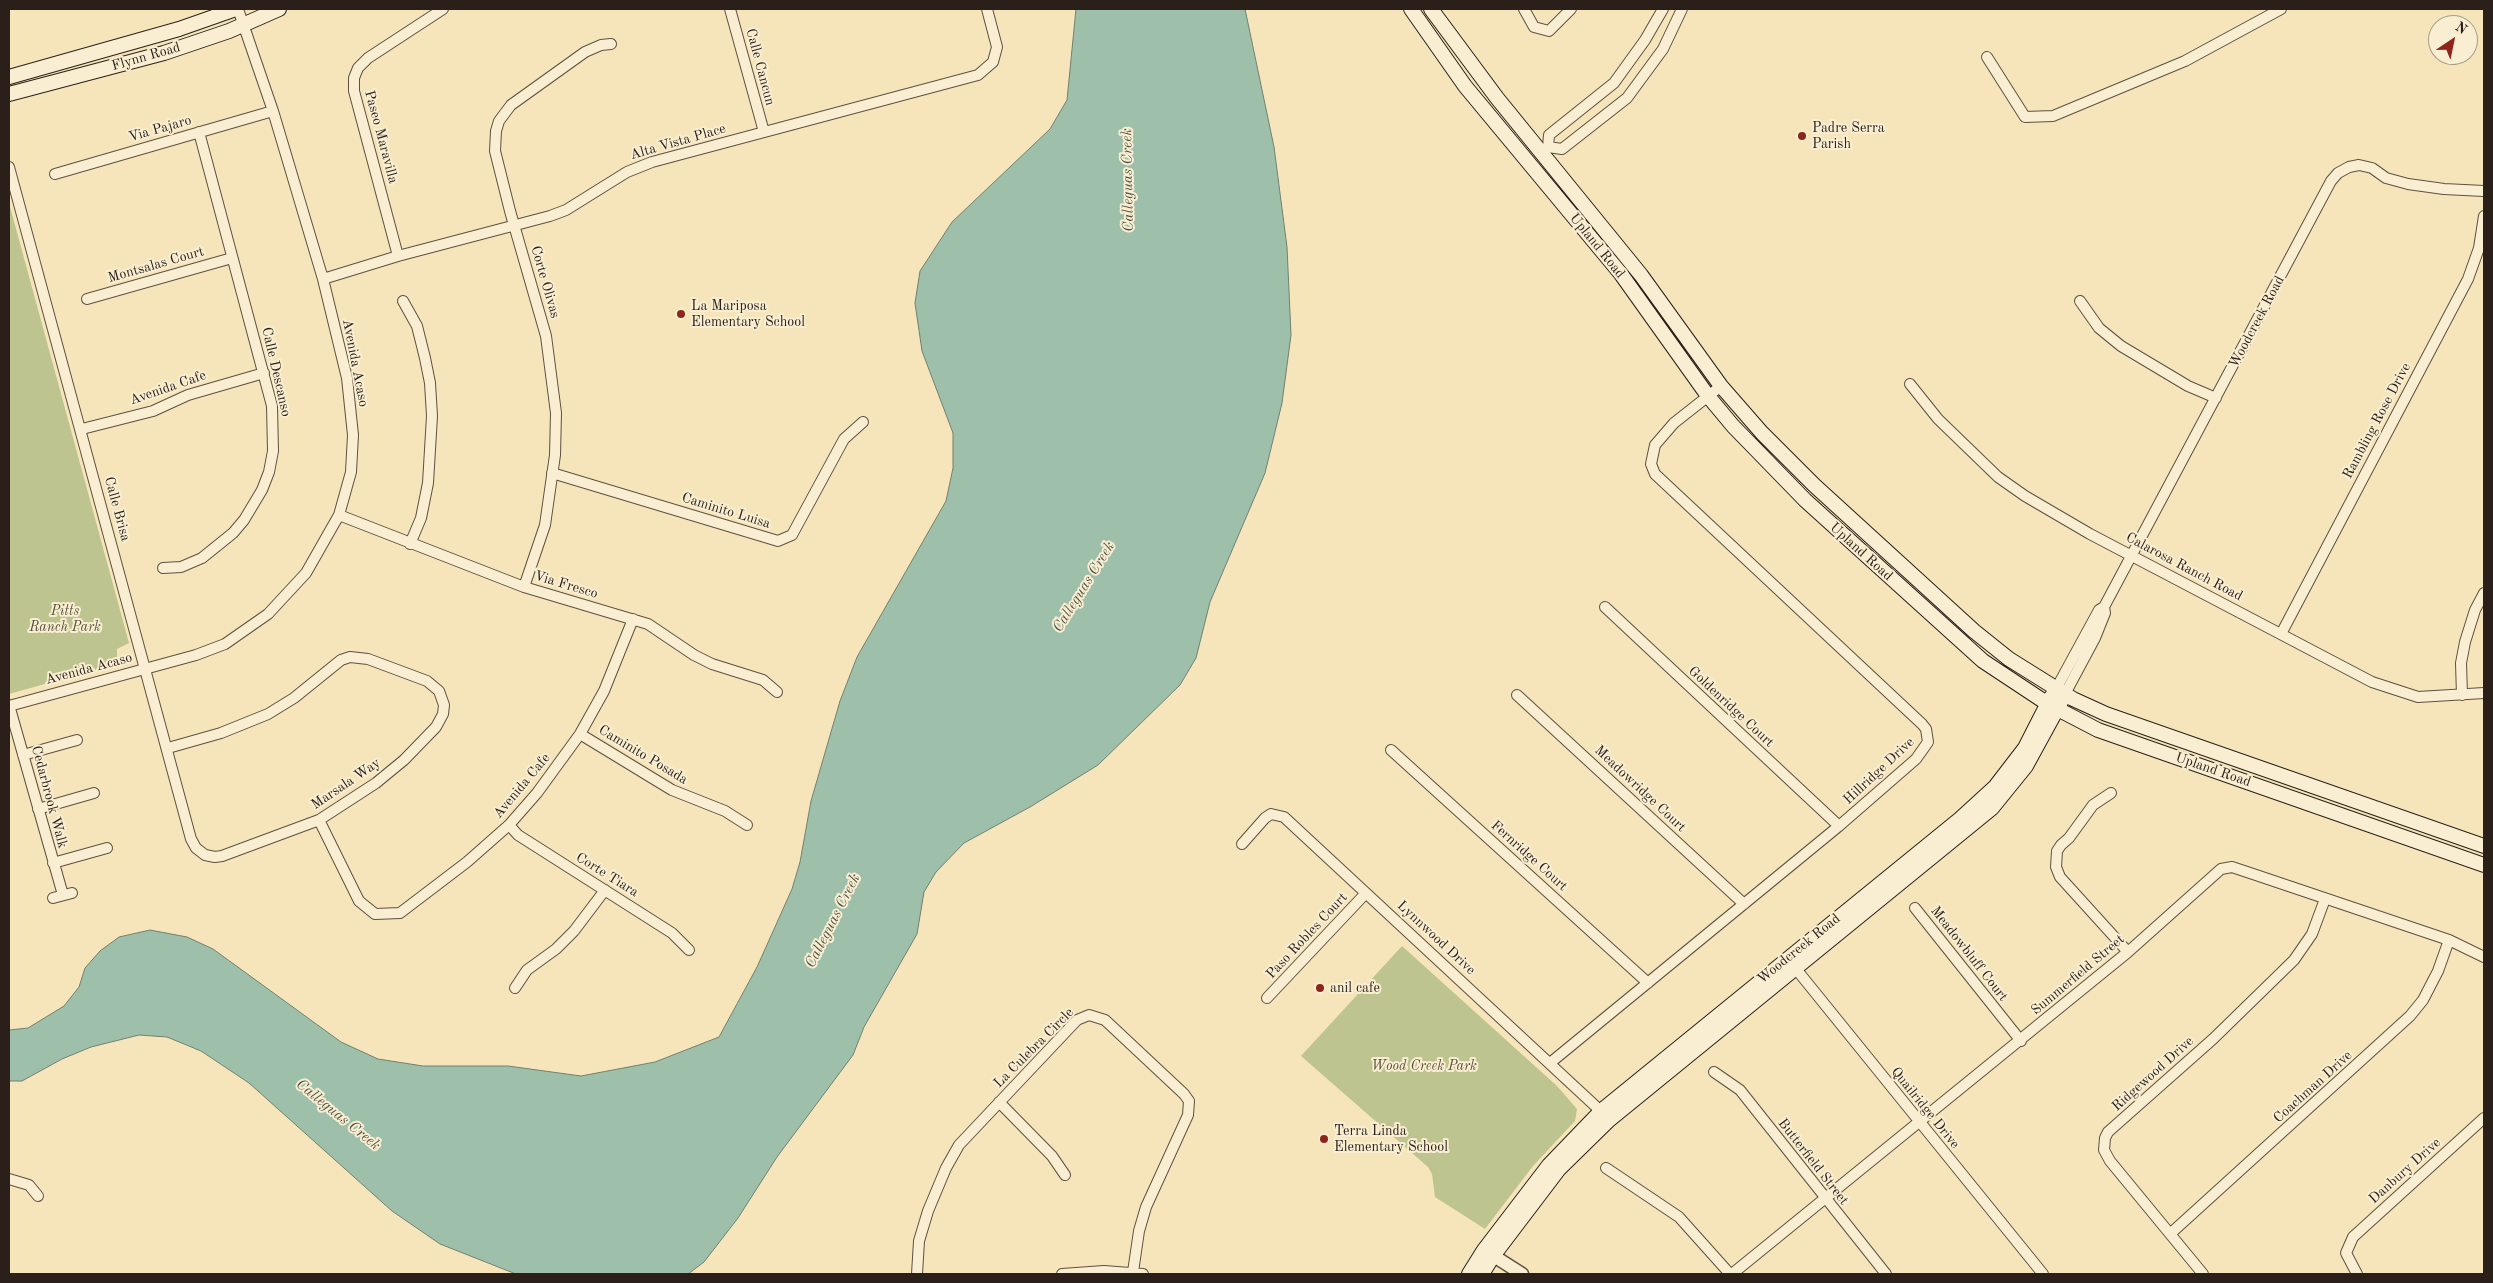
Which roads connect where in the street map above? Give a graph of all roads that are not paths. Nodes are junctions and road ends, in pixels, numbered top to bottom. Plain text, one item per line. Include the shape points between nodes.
1 (237, 9) edge
2 (279, 9) edge
3 (443, 9) edge
4 (730, 9) edge
5 (986, 9) edge
6 (1411, 9) edge
7 (1431, 9) edge
8 (1524, 9) edge
9 (1571, 9) edge
10 (1663, 9) edge
11 (1682, 9) edge
12 (2281, 9) edge
13 (243, 24) junction
14 (611, 44) dead end
15 (1988, 57) dead end
16 (9, 76) edge
17 (9, 94) edge
18 (273, 111) junction
19 (199, 132) junction
20 (764, 132) junction
21 (9, 166) edge
22 (55, 174) dead end
23 (2484, 191) edge
24 (2484, 216) edge
25 (514, 226) junction
26 (398, 256) junction
27 (232, 258) junction
28 (323, 279) junction
29 (87, 299) dead end
30 (403, 301) dead end
31 (2080, 301) dead end
32 (264, 373) junction
33 (1910, 384) dead end
34 (1721, 386) junction
35 (1708, 396) junction
36 (2216, 398) junction
37 (863, 422) dead end
38 (82, 429) junction
39 (552, 473) junction
40 (339, 515) junction
41 (410, 544) junction
42 (2131, 554) junction
43 (162, 568) dead end
44 (524, 587) junction
45 (2484, 593) edge
46 (1605, 607) dead end
47 (633, 619) junction
48 (2281, 634) junction
49 (146, 668) junction
50 (777, 692) dead end
51 (2060, 692) junction
52 (2484, 693) edge
53 (1517, 695) dead end
54 (2462, 695) junction
55 (9, 705) edge
56 (2053, 707) junction
57 (580, 734) junction
58 (77, 740) dead end
59 (168, 748) junction
60 (1392, 750) dead end
61 (23, 755) junction
62 (94, 793) dead end
63 (2111, 793) dead end
64 (38, 809) junction
65 (319, 820) junction
66 (509, 825) junction
67 (746, 825) dead end
68 (1839, 826) junction
69 (1242, 844) dead end
70 (2484, 846) edge
71 (107, 848) dead end
72 (205, 855) joint
73 (53, 863) junction
74 (2484, 864) edge
75 (605, 890) junction
76 (1366, 893) junction
77 (63, 895) dead end
78 (2325, 898) junction
79 (1744, 904) junction
80 (1915, 908) dead end
81 (2449, 940) junction
82 (689, 950) dead end
83 (2128, 952) junction
84 (2484, 957) edge
85 (1791, 963) junction
86 (1648, 983) junction
87 (515, 988) dead end
88 (1267, 998) dead end
89 (2020, 1041) junction
90 (1550, 1063) junction
91 (1714, 1072) dead end
92 (999, 1102) junction
93 (1605, 1115) junction
94 (2484, 1118) edge
95 (1920, 1123) junction
96 (1606, 1168) dead end
97 (1065, 1175) dead end
98 (9, 1179) edge
99 (38, 1196) dead end
100 (1825, 1199) junction
101 (2170, 1234) junction
102 (1489, 1253) junction
103 (1138, 1273) edge
104 (917, 1274) edge
105 (1062, 1274) edge
106 (1470, 1274) edge
107 (1482, 1274) edge
108 (1522, 1274) edge
109 (1731, 1274) edge
110 (1886, 1274) edge
111 (2043, 1274) edge
112 (2202, 1274) edge
113 (2356, 1274) edge

1 - 13 street, Avenida Acaso
1 - 16 main road, Flynn Road via 179,29
2 - 13 main road, Flynn Road
3 - 26 street, Paseo Maravilla via 368,58 354,78 354,92
4 - 20 street, Calle Cancun
5 - 20 street, Alta Vista Place via 997,47 993,62 978,75
6 - 35 main road, Upland Road via 1482,108 1621,274
7 - 34 main road, Upland Road via 1497,98 1642,275
8 - 9 street via 1534,27 1549,31
10 - 11 street via 1614,83 1550,135 1548,147 1562,148 1627,98 1663,49
12 - 15 street via 2185,61 2053,116 2025,117
13 - 17 main road, Flynn Road via 164,53
13 - 18 street, Avenida Acaso
14 - 25 street, Corte Olivas via 585,52 511,105 499,121 496,151
18 - 19 street, Via Pajaro
18 - 28 street, Avenida Acaso
19 - 22 street, Via Pajaro
19 - 27 street, Calle Descanso
20 - 25 street, Alta Vista Place via 640,167 566,210
21 - 38 street, Calle Brisa
23 - 36 street, Woodcreek Road via 2408,184 2359,165 2338,173
24 - 48 street, Rambling Rose Drive via 2479,248 2468,279
25 - 26 street, Alta Vista Place
25 - 39 street, Corte Olivas via 538,305 551,364 556,413
26 - 28 street, Alta Vista Place
27 - 29 street, Montsalas Court
27 - 32 street, Calle Descanso
28 - 40 street, Avenida Acaso via 351,405 351,472
30 - 41 street via 415,321 425,358 432,416 428,483 421,518
31 - 36 street via 2099,328 2121,346 2188,386
32 - 38 street, Avenida Cafe via 188,395 152,411
32 - 43 street, Calle Descanso via 275,436 269,472 262,490 244,520 220,545 181,568
33 - 42 street, Calarosa Ranch Road via 1938,419 1998,477 2056,515
34 - 35 street, Hillridge Drive
34 - 51 main road, Upland Road via 1786,459 1936,597 2009,659
35 - 56 main road, Upland Road via 1772,469 1943,626 1983,661
35 - 68 street, Hillridge Drive via 1674,423 1655,445 1650,464 1655,474 1926,730 1928,742 1924,750
36 - 42 street, Woodcreek Road
37 - 39 street, Caminito Luisa via 844,439 792,535 778,541
38 - 49 street, Calle Brisa
39 - 44 street, Corte Olivas via 545,525
40 - 41 street, Via Fresco
40 - 49 street, Avenida Acaso via 306,573 268,614 225,644
41 - 44 street, Via Fresco
42 - 48 street, Calarosa Ranch Road
42 - 51 street, Woodcreek Road via 2104,607 2099,610
44 - 47 street, Via Fresco
45 - 54 street via 2461,663
46 - 68 street, Goldenridge Court
47 - 50 street, Via Fresco via 664,632 694,655 763,680
47 - 57 street, Avenida Cafe via 604,691
48 - 54 street, Calarosa Ranch Road via 2346,670 2405,694 2418,697
49 - 55 street, Avenida Acaso
49 - 59 street, Calle Brisa
51 - 56 main road, Woodcreek Road
51 - 70 main road, Upland Road via 2134,724
52 - 54 street, Calarosa Ranch Road
53 - 79 street, Meadowridge Court
55 - 61 street, Cedarbrook Walk
56 - 74 main road, Upland Road via 2125,740
56 - 85 main road, Woodcreek Road via 1995,787
57 - 66 street, Avenida Cafe
57 - 67 street, Caminito Posada via 672,790 725,811
58 - 61 street
59 - 65 street, Marsala Way via 221,733 268,714 294,698 341,660 350,657 368,659 428,681 439,691 444,705 436,727 376,783
59 - 72 street, Calle Brisa via 192,838 196,848
60 - 86 street, Fernridge Court
61 - 64 street, Cedarbrook Walk
62 - 64 street
63 - 83 street via 2093,805 2061,845 2057,851 2056,867 2060,877
64 - 73 street, Cedarbrook Walk
65 - 66 street, Avenida Cafe via 358,901 375,914 400,913
65 - 72 street, Marsala Way via 222,856
66 - 75 street, Corte Tiara via 518,835
68 - 79 street, Hillridge Drive
69 - 76 street, Lynnwood Drive via 1265,818 1271,814 1284,816
71 - 73 street
73 - 77 street, Cedarbrook Walk
75 - 82 street, Corte Tiara via 672,933
75 - 87 street via 574,932 527,970
76 - 88 street, Paso Robles Court
76 - 90 street, Lynnwood Drive
78 - 81 street, Summerfield Street
78 - 83 street, Summerfield Street via 2232,867 2221,869
78 - 101 street, Ridgewood Drive via 2312,934 2294,960 2105,1138 2106,1154
79 - 86 street, Hillridge Drive
80 - 89 street, Meadowbluff Court
81 - 84 street, Summerfield Street
81 - 101 street, Coachman Drive via 2438,970 2410,1016
83 - 89 street, Summerfield Street
85 - 93 main road, Woodcreek Road
85 - 95 street, Quailridge Drive
86 - 90 street, Hillridge Drive
89 - 95 street, Summerfield Street
90 - 93 street, Lynnwood Drive
91 - 100 street, Butterfield Street via 1740,1090
92 - 97 street via 1052,1156
92 - 103 street, La Culebra Circle via 1077,1020 1088,1015 1104,1020 1184,1094 1189,1101 1188,1115 1146,1206 1139,1231
92 - 104 street, La Culebra Circle via 959,1145 948,1162 919,1242
93 - 102 main road, Woodcreek Road via 1549,1165
94 - 113 street, Danbury Drive via 2353,1237 2347,1246 2348,1260
95 - 100 street, Summerfield Street
95 - 111 street, Quailridge Drive
96 - 109 street via 1679,1216
98 - 99 street via 29,1185
100 - 109 street, Summerfield Street
100 - 110 street, Butterfield Street
101 - 112 street, Ridgewood Drive
102 - 106 main road, Woodcreek Road
102 - 107 main road, Woodcreek Road
102 - 108 street
103 - 105 street via 1104,1270

